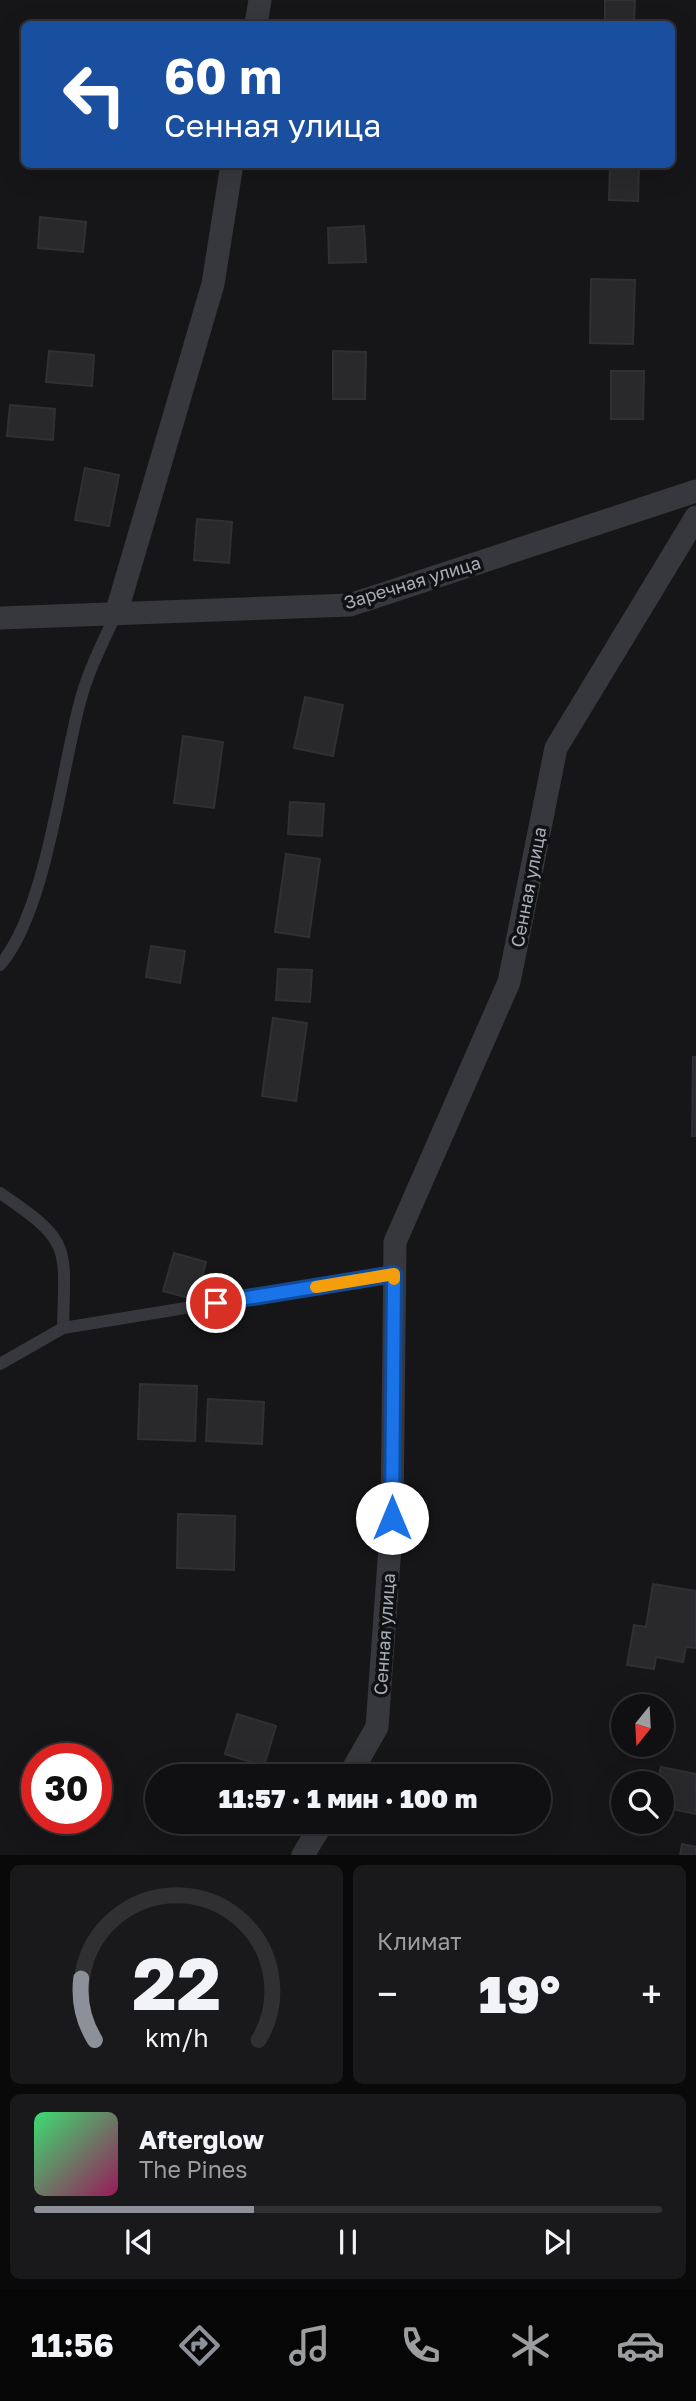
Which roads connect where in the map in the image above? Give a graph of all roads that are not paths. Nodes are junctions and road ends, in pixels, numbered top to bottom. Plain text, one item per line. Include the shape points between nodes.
1 (260, 0) edge
2 (256, 21) edge
3 (231, 168) edge
4 (696, 491) edge
5 (696, 517) edge
6 (116, 614) junction
7 (0, 618) edge
8 (0, 965) edge
9 (0, 1193) edge
10 (394, 1274) junction
11 (63, 1328) junction
12 (0, 1364) edge
13 (356, 1764) edge
14 (316, 1834) edge
15 (303, 1855) edge

1 - 2 street
3 - 6 street via 213,284
4 - 6 street, Заречная улица via 351,605
5 - 10 street, Сенная улица via 556,748 509,982 395,1242
6 - 7 street, Заречная улица
6 - 8 lane via 80,700 33,897 13,950
9 - 11 lane via 54,1233 65,1258
10 - 11 lane
10 - 13 street, Сенная улица via 392,1518 377,1727
11 - 12 lane
14 - 15 street

